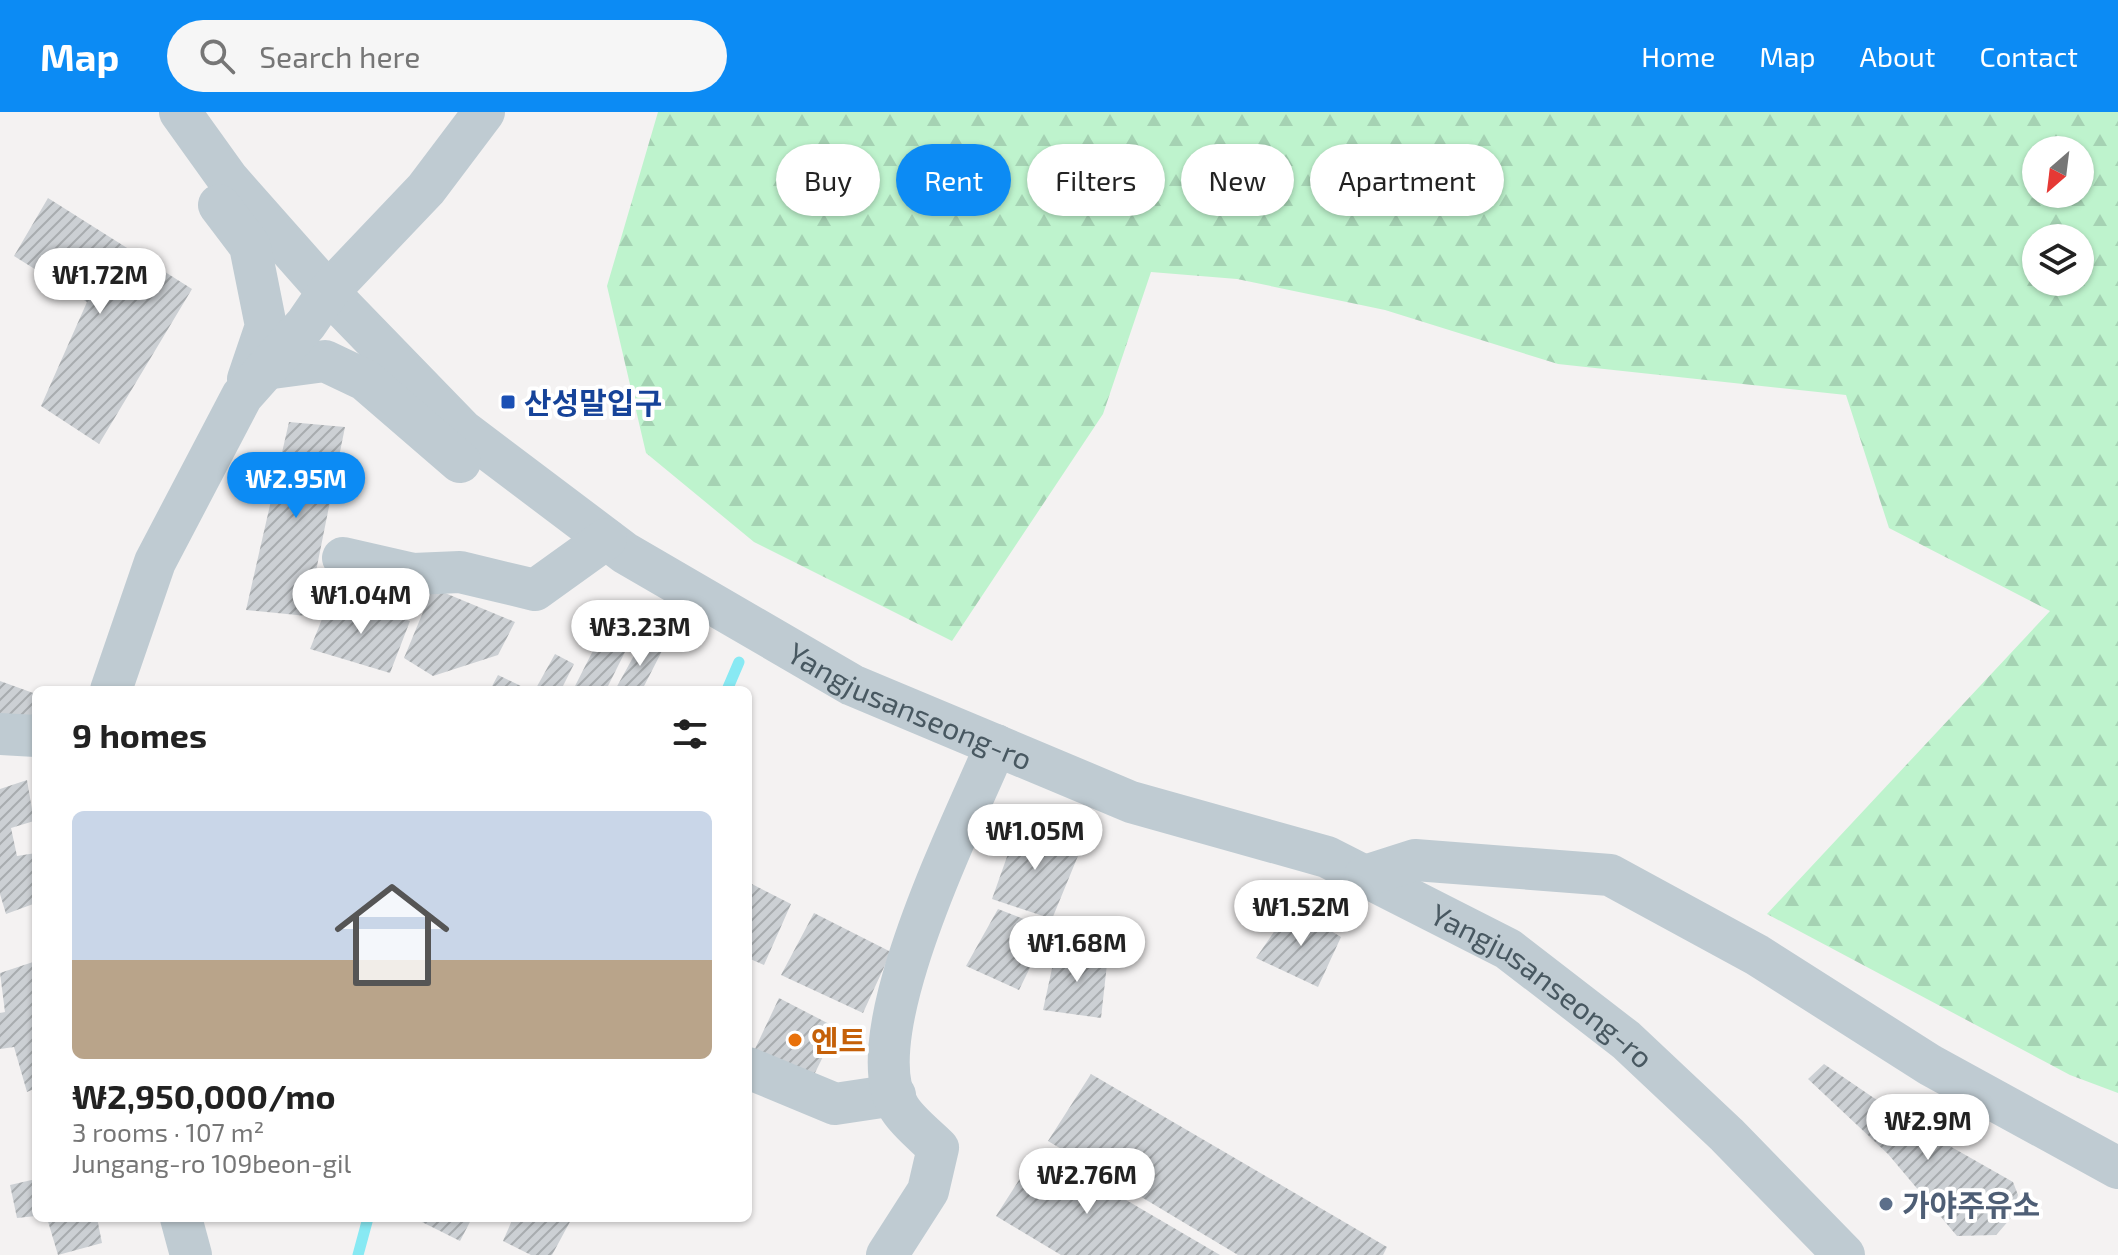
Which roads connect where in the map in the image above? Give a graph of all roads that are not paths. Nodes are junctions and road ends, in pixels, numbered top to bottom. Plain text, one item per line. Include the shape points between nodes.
1 (162, 112) edge
2 (180, 112) edge
3 (484, 112) edge
4 (328, 292) junction
5 (254, 382) junction
6 (570, 512) junction
7 (606, 539) junction
8 (343, 558) dead end
9 (112, 686) edge
10 (0, 734) edge
11 (32, 736) edge
12 (996, 745) junction
13 (1365, 876) junction
14 (752, 1070) edge
15 (895, 1095) junction
16 (2118, 1168) edge
17 (182, 1222) edge
18 (191, 1255) edge
19 (887, 1255) edge
20 (1844, 1255) edge

1 - 5 street via 205,187 250,246 266,326
2 - 4 street, Yangjusanseong-ro via 228,179
3 - 4 street via 426,189
4 - 5 street
4 - 6 street, Yangjusanseong-ro via 462,430
5 - 6 street via 325,361 365,380 475,475
5 - 9 street via 155,562
6 - 7 street, Yangjusanseong-ro
7 - 8 street via 535,590 460,572 413,574
7 - 12 street, Yangjusanseong-ro via 852,685
10 - 11 street
12 - 13 street, Yangjusanseong-ro via 1131,802 1327,857
12 - 15 street via 929,900 896,996 889,1077
13 - 16 street via 1415,860 1610,875 1757,955 1930,1065
13 - 20 street, Yangjusanseong-ro via 1508,949 1626,1040
14 - 15 street via 835,1104
15 - 19 street via 899,1108 938,1148 928,1191
17 - 18 street

